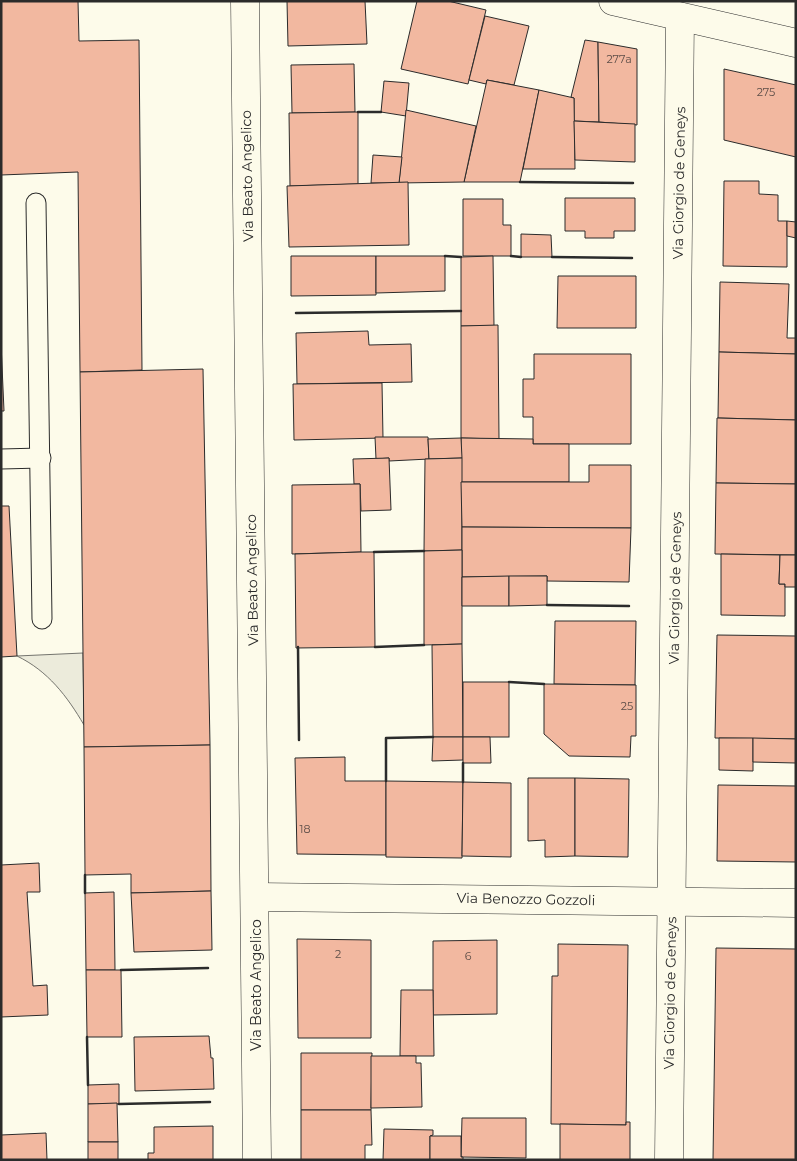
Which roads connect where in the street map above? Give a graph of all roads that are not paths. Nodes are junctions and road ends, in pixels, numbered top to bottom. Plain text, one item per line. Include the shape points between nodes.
1 (245, 1) edge
2 (613, 1) edge
3 (680, 17) junction
4 (796, 43) edge
5 (36, 203) dead end
6 (41, 458) junction
7 (1, 459) edge
8 (42, 619) dead end
9 (256, 897) junction
10 (672, 900) junction
11 (796, 903) edge
12 (257, 1160) edge
13 (668, 1160) edge

1 - 9 street, Via Beato Angelico
2 - 3 street
3 - 4 street
3 - 10 street, Via Giorgio de Geneys
5 - 6 lane
6 - 7 lane
6 - 8 lane
9 - 10 street, Via Benozzo Gozzoli
9 - 12 street, Via Beato Angelico
10 - 11 street, Via Benozzo Gozzoli
10 - 13 street, Via Giorgio de Geneys

